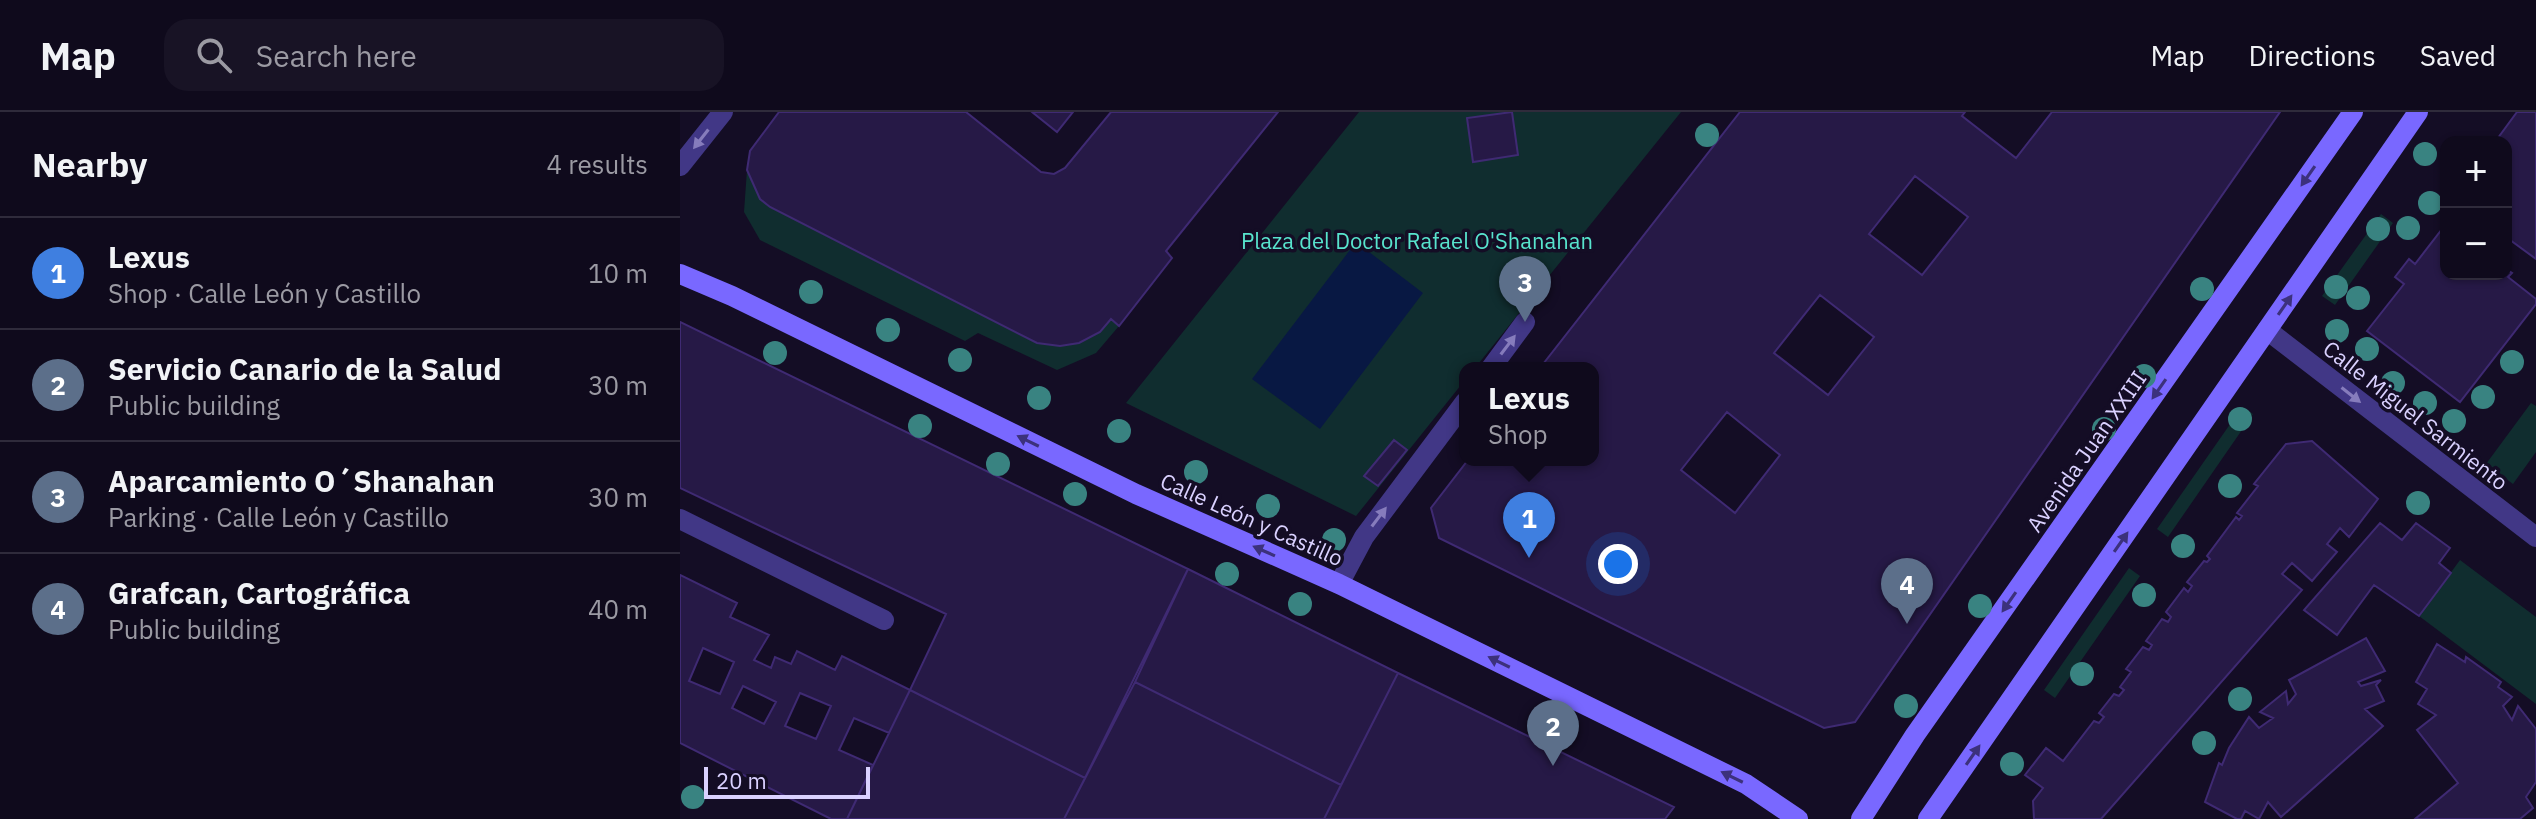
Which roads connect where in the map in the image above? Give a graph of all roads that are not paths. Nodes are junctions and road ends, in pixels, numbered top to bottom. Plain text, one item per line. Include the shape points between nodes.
1 (723, 112) edge
2 (2353, 112) edge
3 (2418, 112) edge
4 (680, 166) edge
5 (680, 274) edge
6 (1525, 322) dead end
7 (2267, 330) junction
8 (1495, 362) edge
9 (1459, 410) edge
10 (680, 519) edge
11 (2536, 537) edge
12 (1339, 584) junction
13 (884, 620) dead end
14 (1798, 819) edge
15 (1861, 819) edge
16 (1928, 819) edge

1 -> 4 street
2 -> 15 street, Avenida Juan XXIII
7 -> 3 street
12 -> 5 street, Calle León y Castillo via 1136,494
8 -> 6 street
7 -> 11 street, Calle Miguel Sarmiento
16 -> 7 street
12 -> 9 street via 1364,537
10 - 13 street
14 -> 12 street, Calle León y Castillo via 1746,784

